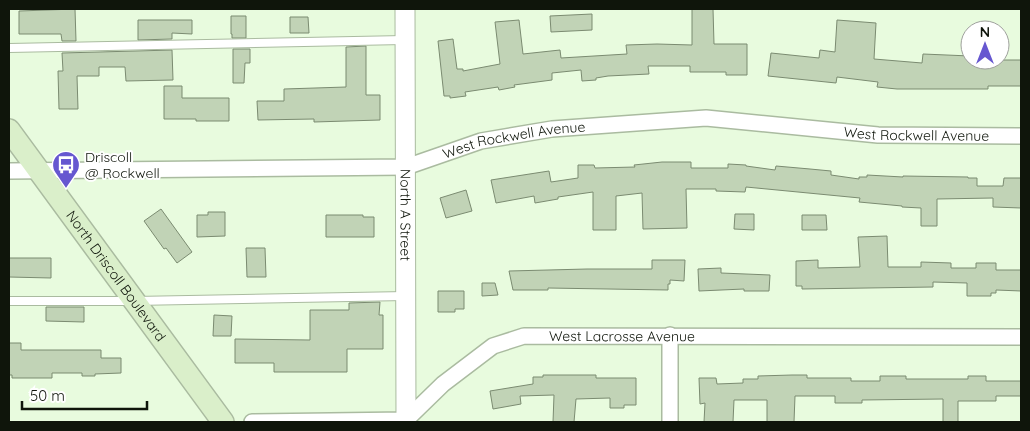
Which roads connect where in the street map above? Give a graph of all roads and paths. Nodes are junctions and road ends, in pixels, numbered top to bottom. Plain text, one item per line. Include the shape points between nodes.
1 (405, 9) edge
2 (405, 40) junction
3 (9, 48) edge
4 (9, 130) edge
5 (1021, 136) edge
6 (406, 167) junction
7 (9, 171) edge
8 (38, 171) junction
9 (406, 296) junction
10 (9, 301) edge
11 (134, 301) junction
12 (670, 335) junction
13 (1021, 337) edge
14 (406, 421) edge
15 (223, 422) edge
16 (252, 422) edge
17 (670, 422) edge

1 - 2 street, North A Street
2 - 3 lane
2 - 6 street, North A Street
4 - 8 main road, North Driscoll Boulevard
5 - 6 street, West Rockwell Avenue via 878,136 706,118 552,129 481,140
6 - 8 street, West Rockwell Avenue
6 - 9 street, North A Street
7 - 8 street, West Rockwell Avenue
8 - 11 main road, North Driscoll Boulevard
9 - 11 lane
9 - 14 street, North A Street
10 - 11 lane
11 - 15 main road, North Driscoll Boulevard
12 - 13 street, West Lacrosse Avenue
12 - 14 street, West Lacrosse Avenue via 524,336 493,346 443,384
12 - 17 street
14 - 16 street

